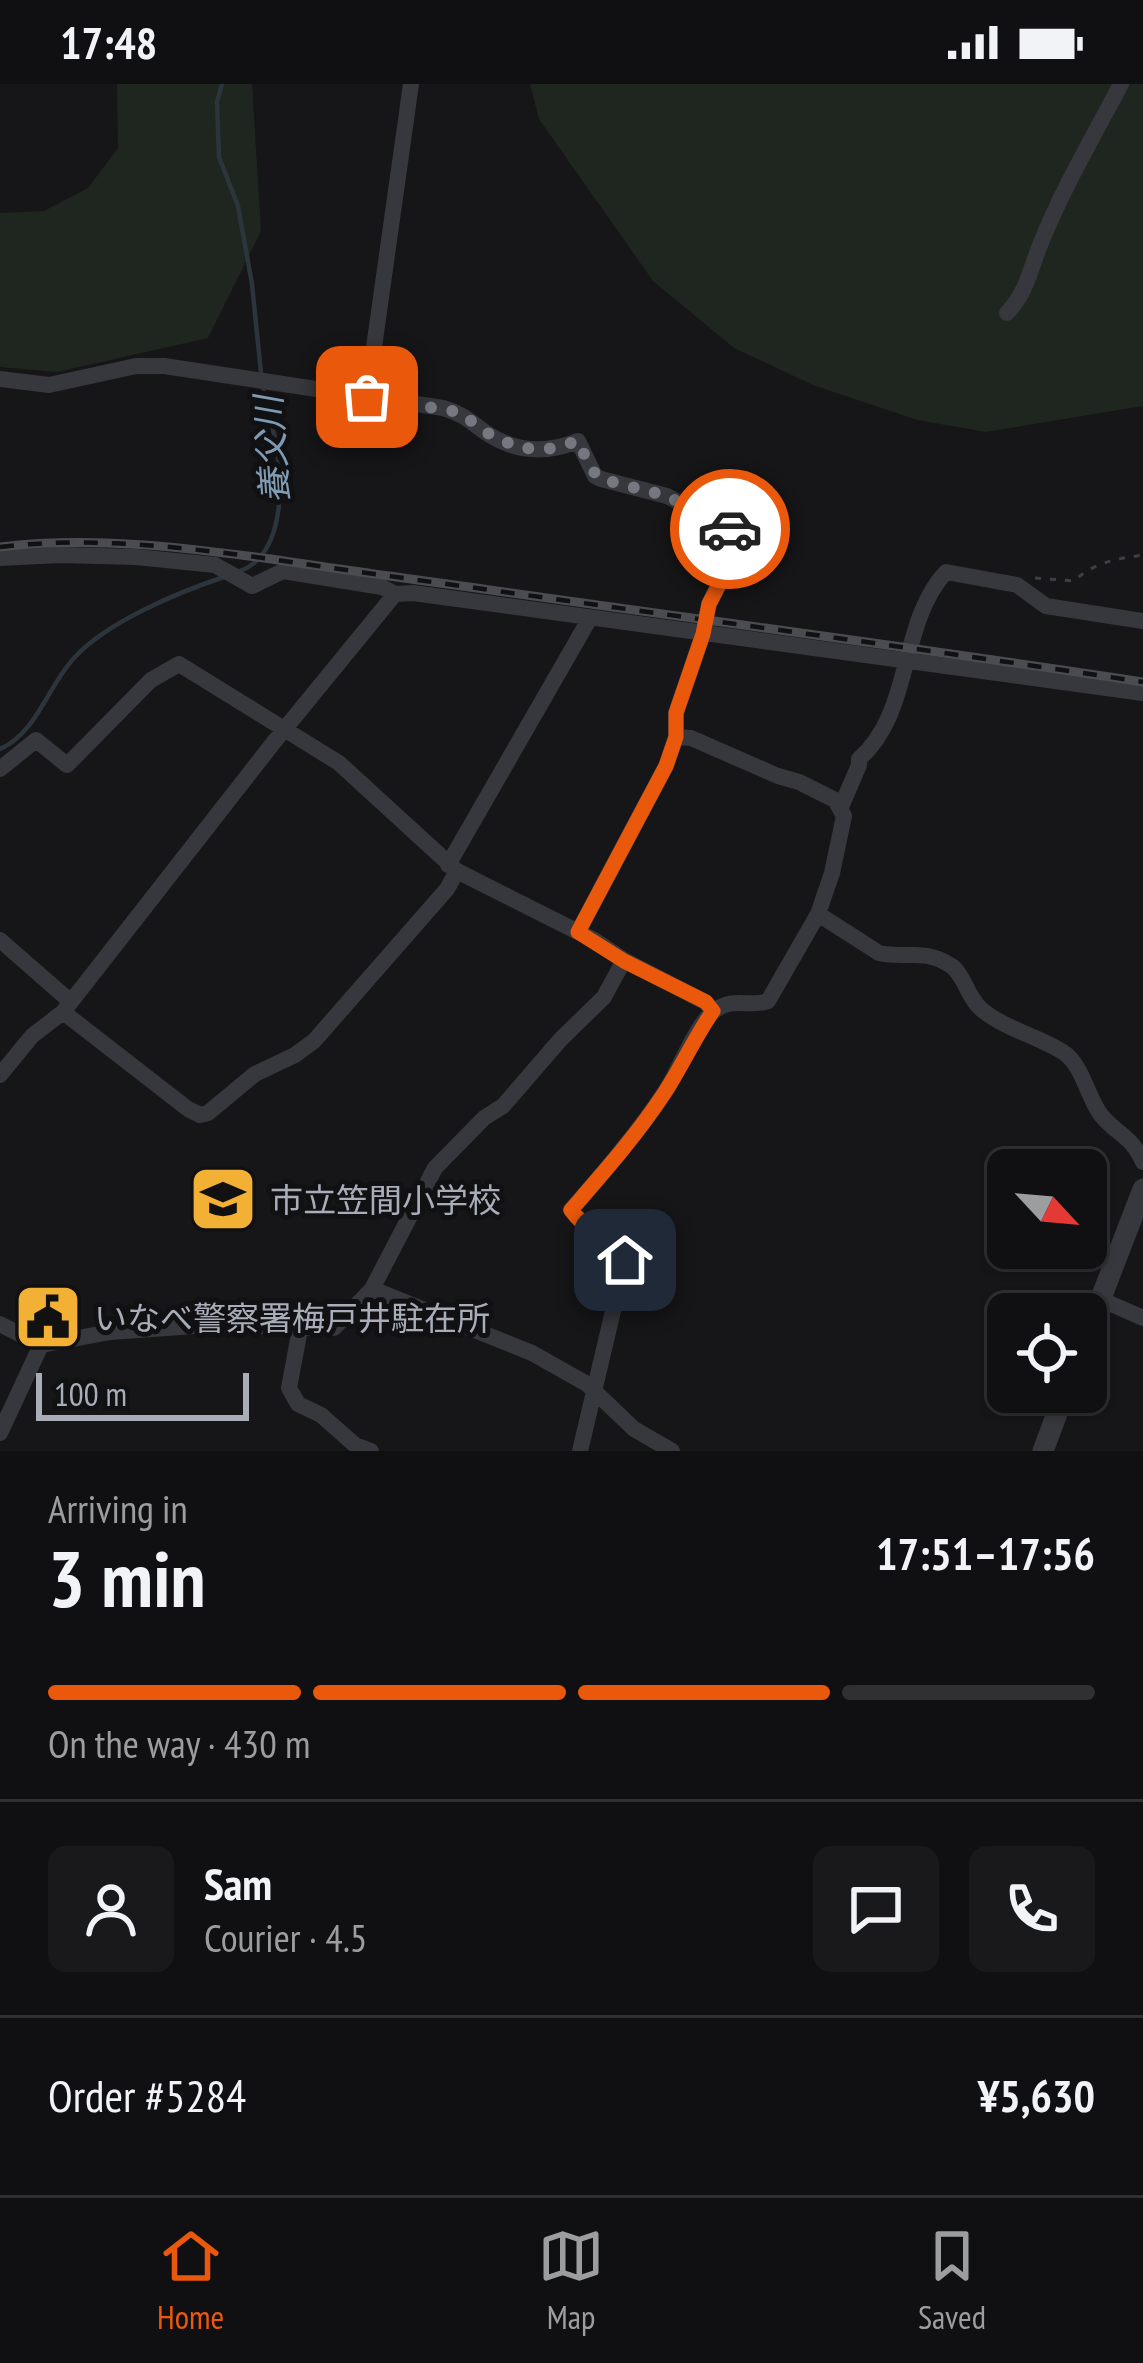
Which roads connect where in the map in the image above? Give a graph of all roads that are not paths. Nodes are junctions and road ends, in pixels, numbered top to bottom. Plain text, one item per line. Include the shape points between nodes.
1 (411, 84) edge
2 (1121, 84) edge
3 (1007, 313) dead end
4 (0, 379) edge
5 (367, 397) junction
6 (0, 558) edge
7 (395, 594) junction
8 (590, 619) junction
9 (1143, 621) edge
10 (703, 634) junction
11 (908, 660) junction
12 (1143, 693) edge
13 (286, 728) junction
14 (676, 737) junction
15 (0, 769) edge
16 (841, 807) junction
17 (453, 868) junction
18 (818, 914) junction
19 (578, 932) junction
20 (0, 940) edge
21 (624, 961) junction
22 (67, 1007) junction
23 (713, 1011) junction
24 (0, 1075) edge
25 (1143, 1162) edge
26 (1143, 1189) edge
27 (372, 1289) junction
28 (1102, 1293) edge
29 (1107, 1302) edge
30 (1143, 1318) edge
31 (0, 1324) edge
32 (300, 1329) junction
33 (41, 1345) junction
34 (595, 1391) junction
35 (1057, 1413) edge
36 (0, 1433) edge
37 (371, 1451) edge
38 (580, 1451) edge
39 (672, 1451) edge
40 (1043, 1451) edge

1 - 5 street
2 - 3 street
4 - 5 street via 49,385 148,365
5 - 10 street via 459,412 520,448 578,441 601,479 667,496 744,536 709,604
6 - 7 street via 136,557 214,565 252,586 283,572
7 - 8 street
7 - 13 street
8 - 10 street
8 - 17 street
9 - 11 street via 1046,606 1017,585 946,572 931,588
10 - 11 street
10 - 14 street via 676,713
11 - 12 street
11 - 16 street
13 - 15 street via 179,664 151,680 67,764 36,740
13 - 17 street via 339,763
13 - 22 street
14 - 16 street via 799,782
14 - 19 street
16 - 18 street
17 - 19 street
17 - 22 street via 446,889 314,1041 255,1074 208,1114 188,1109
18 - 23 street via 767,1001
18 - 25 street via 879,953 916,953 952,966 980,1009 1070,1057 1098,1111
19 - 21 street
20 - 22 street
21 - 23 street
21 - 27 street via 604,998 435,1168
22 - 24 street
23 - 34 street via 632,1140 571,1210 625,1260
26 - 28 street
27 - 32 street via 334,1328
27 - 34 street via 532,1353
29 - 30 street
31 - 33 street
32 - 33 street via 189,1327
32 - 37 street via 289,1388 298,1404
33 - 36 street
34 - 38 street
34 - 39 street via 634,1429
35 - 40 street

